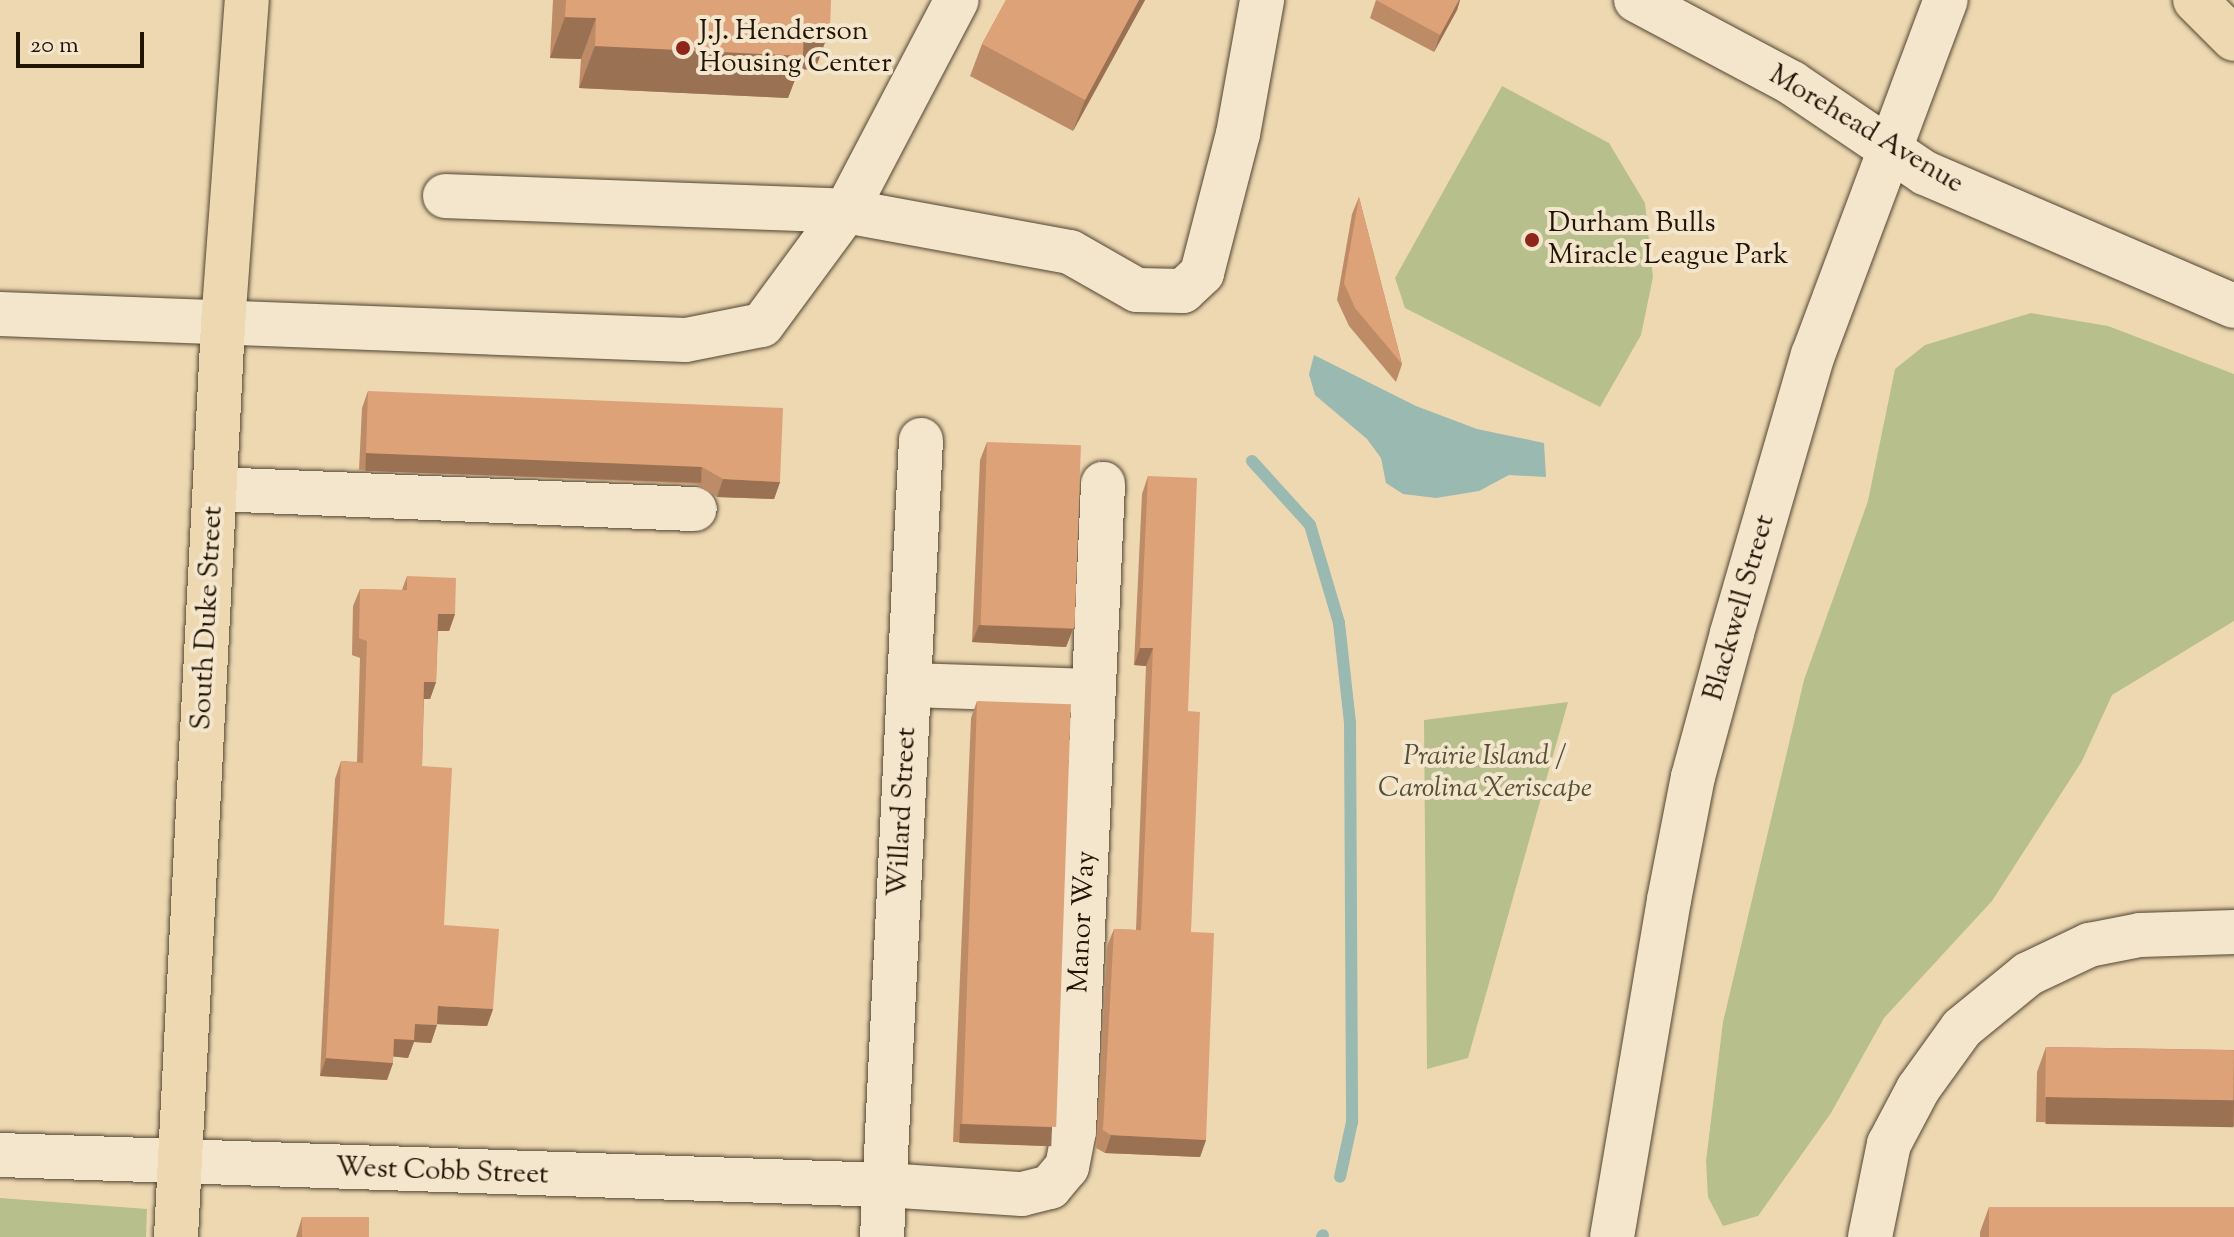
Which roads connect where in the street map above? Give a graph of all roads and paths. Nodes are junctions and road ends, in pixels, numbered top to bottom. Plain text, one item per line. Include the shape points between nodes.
1 (247, 0) edge
2 (957, 0) edge
3 (1262, 0) edge
4 (1636, 0) edge
5 (1946, 0) edge
6 (2195, 0) edge
7 (2234, 39) edge
8 (1889, 151) junction
9 (445, 196) dead end
10 (846, 211) junction
11 (2234, 306) edge
12 (0, 314) edge
13 (223, 324) junction
14 (921, 440) dead end
15 (1103, 484) dead end
16 (215, 489) junction
17 (695, 509) dead end
18 (909, 685) junction
19 (1093, 691) junction
20 (2234, 932) edge
21 (0, 1155) edge
22 (180, 1161) junction
23 (885, 1185) junction
24 (176, 1237) edge
25 (882, 1237) edge
26 (1612, 1237) edge
27 (1870, 1237) edge

1 - 13 main road, South Duke Street
2 - 10 street
3 - 10 street via 1238,134 1202,273 1183,291 1137,290 1070,252
4 - 8 street, Morehead Avenue via 1792,83
5 - 8 street, Blackwell Street
6 - 7 main road
8 - 11 street, Morehead Avenue via 2011,213
8 - 26 street, Blackwell Street via 1813,355 1693,777
9 - 10 street
10 - 13 street via 762,325 686,340
12 - 13 street
13 - 16 main road, South Duke Street
14 - 18 street, Willard Street
15 - 19 street, Manor Way
16 - 17 street
16 - 22 main road, South Duke Street
18 - 19 street
18 - 23 street, Willard Street
19 - 23 street, Manor Way via 1074,1131 1067,1167 1050,1187 1022,1194
20 - 27 street via 2140,935 2089,945 2028,974 1962,1028 1918,1089 1889,1144
21 - 22 street, West Cobb Street
22 - 23 street, West Cobb Street
22 - 24 main road, South Duke Street
23 - 25 street, Willard Street

